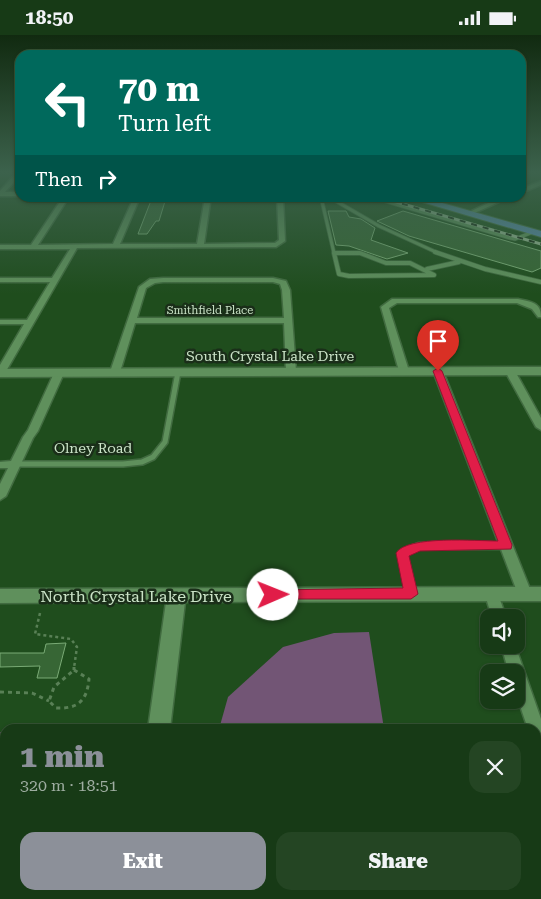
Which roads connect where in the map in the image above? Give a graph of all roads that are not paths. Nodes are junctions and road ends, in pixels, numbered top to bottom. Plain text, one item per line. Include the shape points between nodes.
1 (55, 213) edge
2 (130, 213) edge
3 (205, 213) edge
4 (281, 213) edge
5 (325, 213) edge
6 (358, 213) edge
7 (427, 213) edge
8 (475, 213) edge
9 (538, 232) edge
10 (116, 246) junction
11 (200, 246) junction
12 (0, 247) edge
13 (33, 247) junction
14 (74, 247) junction
15 (334, 253) junction
16 (459, 262) junction
17 (424, 269) junction
18 (0, 280) edge
19 (54, 280) junction
20 (541, 282) edge
21 (541, 315) edge
22 (288, 320) junction
23 (133, 321) junction
24 (0, 322) edge
25 (30, 322) junction
26 (291, 371) junction
27 (404, 371) junction
28 (438, 371) junction
29 (510, 371) junction
30 (541, 371) edge
31 (115, 372) junction
32 (178, 372) junction
33 (0, 373) edge
34 (59, 373) junction
35 (541, 427) edge
36 (15, 464) junction
37 (0, 465) edge
38 (0, 497) edge
39 (506, 545) junction
40 (411, 594) junction
41 (533, 594) edge
42 (492, 595) junction
43 (0, 596) edge
44 (176, 596) junction
45 (496, 609) edge
46 (511, 654) edge
47 (160, 724) edge
48 (534, 724) edge

1 - 13 street
2 - 10 street
3 - 11 street
4 - 11 street via 282,241 276,245
5 - 15 lane
6 - 16 lane via 410,243
7 - 9 lane via 515,239
8 - 9 main road
10 - 11 street
10 - 14 street
12 - 13 street
13 - 14 street
14 - 19 street
15 - 17 lane via 360,253 386,263 410,263
15 - 17 lane via 339,274 343,275 434,275
16 - 17 lane
16 - 20 lane
18 - 19 street
19 - 25 street
21 - 27 street via 535,307 510,300 402,301 389,304 386,311
22 - 23 street, Smithfield Place
22 - 23 street via 286,285 278,281 163,280 143,287
22 - 26 street
23 - 31 street
24 - 25 street
25 - 33 street
26 - 27 street, South Crystal Lake Drive
26 - 32 street, South Crystal Lake Drive
27 - 28 street, South Crystal Lake Drive
28 - 29 street, South Crystal Lake Drive
28 - 39 street
29 - 30 street, South Crystal Lake Drive
29 - 35 street
31 - 32 street, South Crystal Lake Drive
31 - 34 street, South Crystal Lake Drive
32 - 36 lane, Olney Road via 165,442 155,457 123,464
33 - 34 street, South Crystal Lake Drive
34 - 36 street
36 - 37 street, Olney Road
36 - 38 street
39 - 40 lane via 419,546 402,553
39 - 41 street
40 - 42 street, North Crystal Lake Drive
40 - 44 street, North Crystal Lake Drive
41 - 42 street, North Crystal Lake Drive
42 - 45 street
43 - 44 street, North Crystal Lake Drive
44 - 47 street
46 - 48 street

